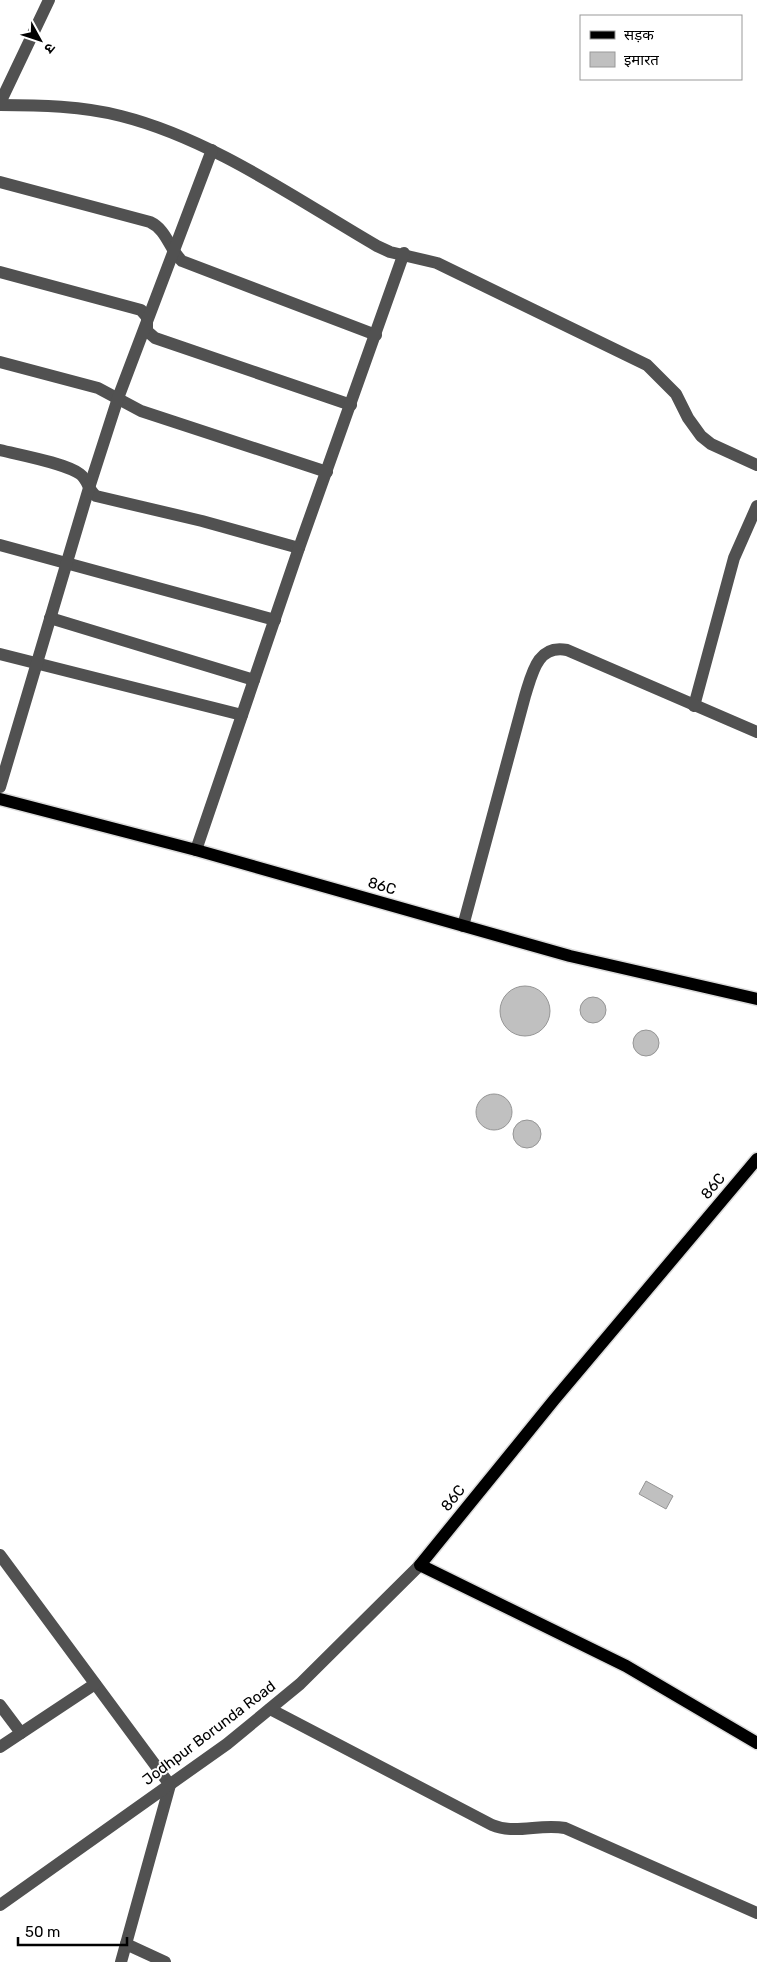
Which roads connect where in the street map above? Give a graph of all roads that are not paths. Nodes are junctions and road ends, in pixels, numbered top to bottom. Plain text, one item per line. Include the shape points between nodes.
1 (49, 0) edge
2 (0, 104) edge
3 (212, 150) junction
4 (0, 182) edge
5 (174, 253) junction
6 (404, 253) junction
7 (0, 272) edge
8 (146, 327) junction
9 (376, 335) junction
10 (0, 362) edge
11 (118, 398) junction
12 (350, 405) junction
13 (0, 450) edge
14 (757, 465) edge
15 (327, 472) junction
16 (89, 488) junction
17 (757, 506) edge
18 (0, 546) edge
19 (299, 548) junction
20 (68, 563) junction
21 (50, 618) junction
22 (275, 620) junction
23 (0, 654) edge
24 (36, 664) junction
25 (254, 680) junction
26 (694, 706) junction
27 (242, 715) junction
28 (757, 732) edge
29 (0, 787) edge
30 (0, 799) edge
31 (196, 850) junction
32 (463, 926) junction
33 (757, 999) edge
34 (757, 1159) edge
35 (0, 1555) edge
36 (420, 1565) junction
37 (95, 1684) junction
38 (0, 1705) edge
39 (270, 1709) junction
40 (21, 1733) junction
41 (757, 1743) edge
42 (0, 1747) edge
43 (170, 1784) junction
44 (0, 1905) edge
45 (757, 1913) edge
46 (126, 1944) junction
47 (121, 1962) edge
48 (165, 1962) edge

1 - 2 street
2 - 3 street via 120,115
3 - 5 street
3 - 6 street via 377,246 390,252
4 - 5 street via 150,222 166,236
5 - 8 street
5 - 9 street via 182,261
6 - 9 street
6 - 14 street via 437,263 647,365 676,394 701,436 711,444
7 - 8 street via 141,310 147,318
8 - 11 street
8 - 12 street via 146,331 155,338
9 - 12 street
10 - 11 street via 98,388
11 - 15 street via 140,411
11 - 16 street
12 - 15 street
13 - 16 street via 72,469 85,478
15 - 19 street
16 - 19 street via 96,496 105,499
16 - 20 street
17 - 26 street via 734,558
18 - 20 street
19 - 22 street
20 - 21 street
20 - 22 street
21 - 24 street
21 - 25 street
22 - 25 street
23 - 24 street
24 - 27 street
24 - 29 street
25 - 27 street
26 - 28 street
26 - 32 street via 567,650 558,648 544,654 537,661 525,696
27 - 31 street
30 - 31 main road, 86C
31 - 32 main road, 86C
32 - 33 main road, 86C via 570,956
34 - 36 main road, 86C
35 - 37 street
36 - 39 street, Jodhpur Borunda Road via 337,1650
36 - 41 main road via 626,1666
37 - 40 street
37 - 43 street
38 - 40 street
39 - 43 street, Jodhpur Borunda Road
39 - 45 street via 492,1825 511,1830 539,1826 565,1828
40 - 42 street
43 - 44 street, Jodhpur Borunda Road
43 - 46 street
46 - 47 street
46 - 48 street

